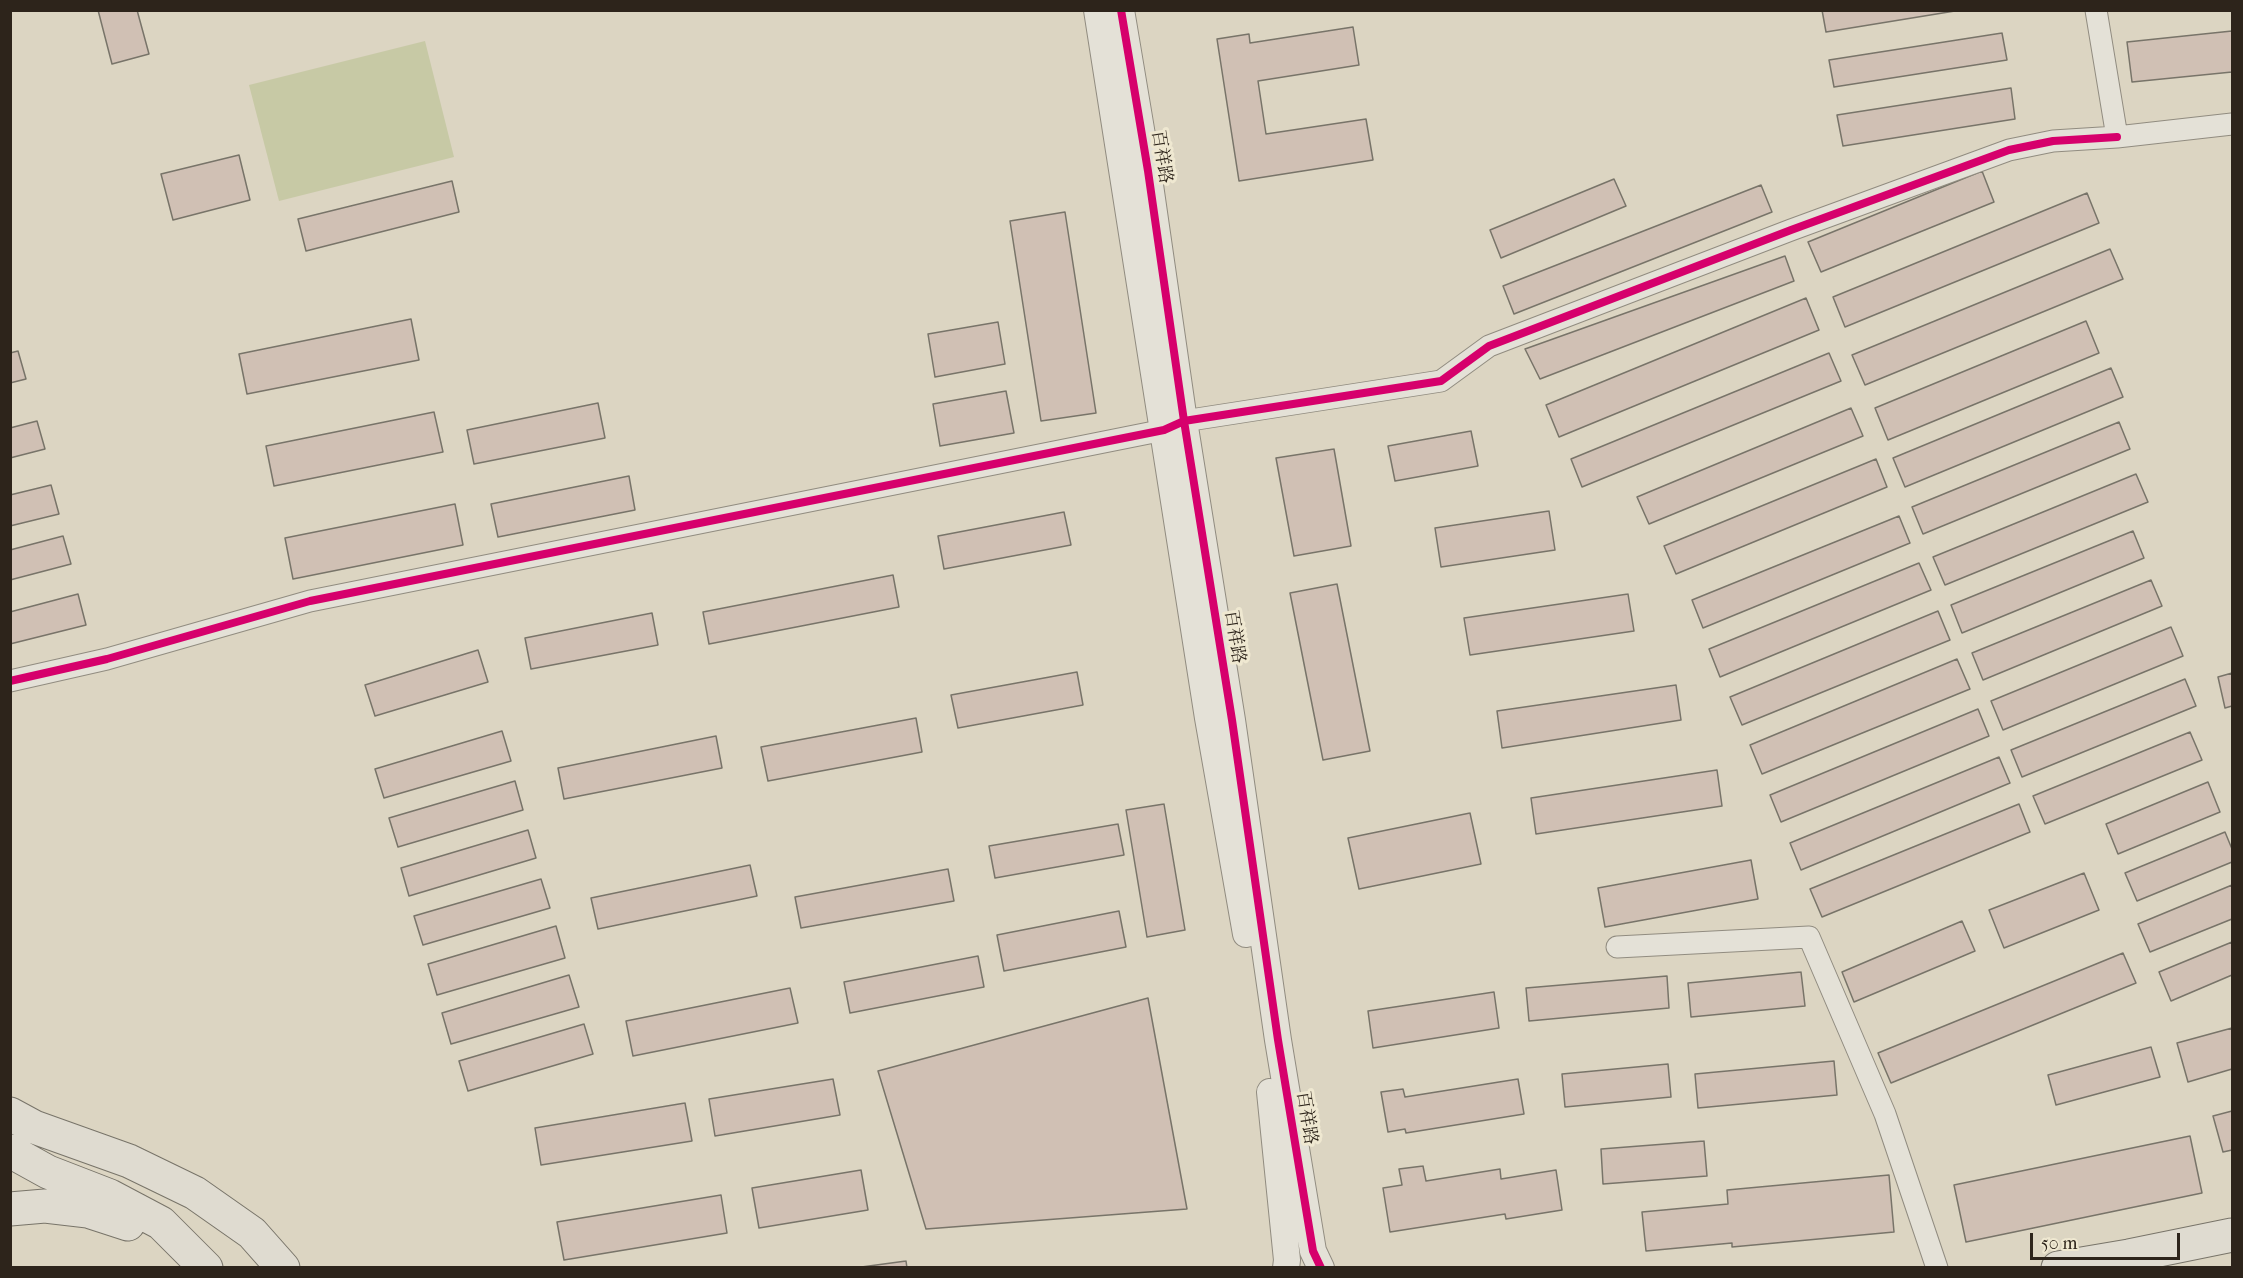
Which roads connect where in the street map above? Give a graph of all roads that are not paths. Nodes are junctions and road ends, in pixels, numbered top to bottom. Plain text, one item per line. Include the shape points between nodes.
1 (1097, 10) edge
2 (1121, 10) edge
3 (2096, 10) edge
4 (2232, 124) edge
5 (2117, 137) junction
6 (1174, 426) junction
7 (10, 681) edge
8 (1617, 947) dead end
9 (10, 1114) edge
10 (10, 1151) edge
11 (10, 1209) edge
12 (2232, 1235) edge
13 (206, 1268) edge
14 (211, 1268) edge
15 (283, 1268) edge
16 (1286, 1268) edge
17 (1321, 1268) edge
18 (1937, 1268) edge
19 (2058, 1268) edge

1 - 6 street, 百祥路
2 - 6 street, 百祥路 via 1148,171
3 - 5 street
4 - 5 street
5 - 6 street via 2053,141 1998,154 1489,346 1441,381
6 - 7 street via 310,601 107,659
6 - 16 street, 百祥路 via 1208,718 1265,1047
6 - 17 street, 百祥路 via 1234,732 1278,1040 1313,1251
8 - 18 street via 1809,937 1885,1114
9 - 15 main road via 34,1127 129,1161 195,1193 252,1233
10 - 13 main road via 161,1223
11 - 14 main road via 45,1206 120,1220 197,1255
12 - 19 main road

